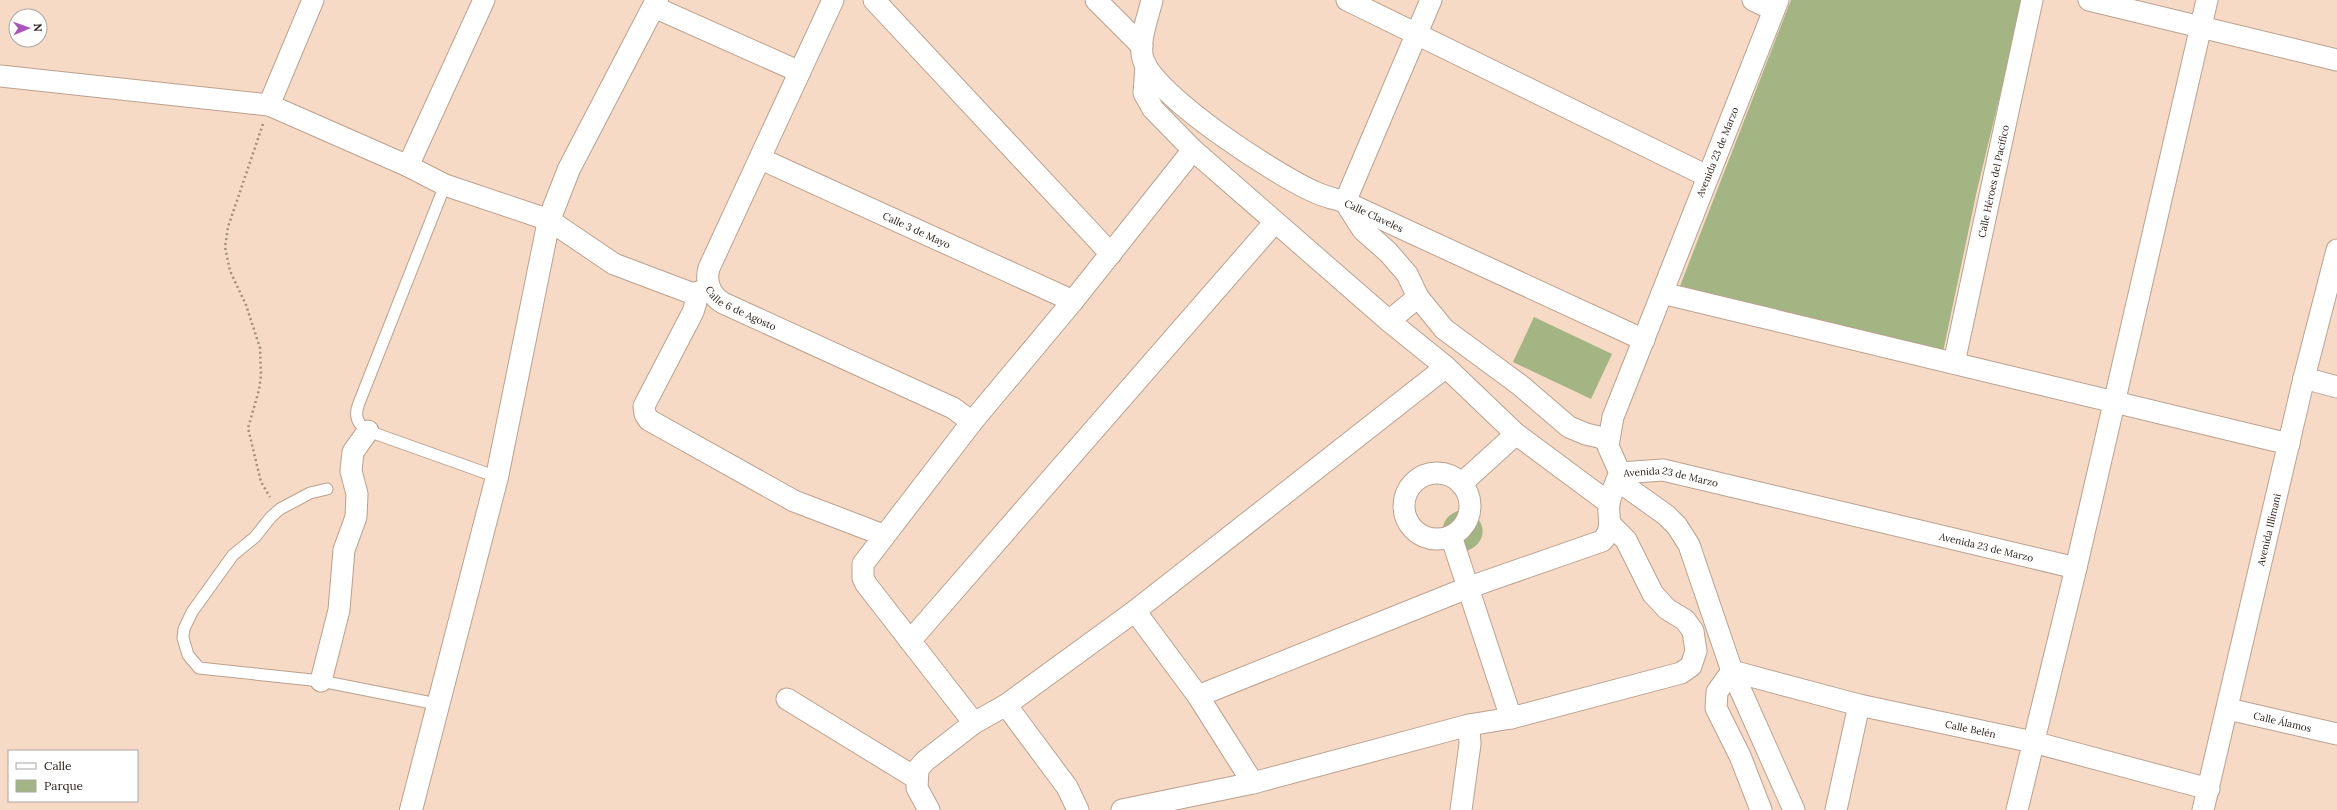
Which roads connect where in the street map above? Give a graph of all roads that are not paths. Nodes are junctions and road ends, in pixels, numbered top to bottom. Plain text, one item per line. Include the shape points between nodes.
1 (313, 0) edge
2 (484, 0) edge
3 (833, 0) edge
4 (874, 0) edge
5 (1096, 0) edge
6 (1152, 0) edge
7 (1347, 0) edge
8 (1431, 0) edge
9 (1753, 0) edge
10 (2032, 0) edge
11 (2089, 0) edge
12 (2207, 0) edge
13 (656, 3) edge
14 (1776, 5) edge
15 (2200, 27) junction
16 (1417, 34) junction
17 (1144, 56) junction
18 (2337, 60) edge
19 (800, 72) junction
20 (0, 76) edge
21 (269, 105) junction
22 (1194, 150) junction
23 (761, 159) junction
24 (408, 166) junction
25 (1707, 176) junction
26 (445, 185) junction
27 (1345, 202) junction
28 (549, 220) junction
29 (1275, 222) junction
30 (2337, 250) edge
31 (1111, 254) junction
32 (703, 290) junction
33 (1662, 293) junction
34 (1418, 297) junction
35 (1073, 301) junction
36 (1389, 321) junction
37 (1644, 340) junction
38 (1954, 363) junction
39 (1446, 367) junction
40 (2304, 378) junction
41 (2337, 387) edge
42 (2115, 402) junction
43 (972, 422) junction
44 (368, 431) junction
45 (1516, 434) junction
46 (1607, 439) junction
47 (2289, 444) junction
48 (1618, 476) junction
49 (497, 477) junction
50 (1461, 484) junction
51 (327, 489) dead end
52 (1609, 503) junction
53 (1611, 525) junction
54 (883, 535) junction
55 (1451, 536) junction
56 (2076, 568) junction
57 (1467, 588) junction
58 (1135, 611) junction
59 (910, 641) junction
60 (1732, 671) junction
61 (321, 681) junction
62 (1198, 696) junction
63 (787, 698) dead end
64 (437, 704) junction
65 (1006, 705) junction
66 (1859, 705) junction
67 (2228, 709) junction
68 (1511, 718) junction
69 (974, 723) junction
70 (1469, 725) junction
71 (2337, 734) edge
72 (2033, 742) junction
73 (916, 778) junction
74 (1253, 783) junction
75 (2208, 789) junction
76 (411, 810) edge
77 (929, 810) edge
78 (1078, 810) edge
79 (1122, 810) edge
80 (1461, 810) edge
81 (1761, 810) edge
82 (1794, 810) edge
83 (1836, 810) edge
84 (2017, 810) edge
85 (2203, 810) edge

1 - 21 street
2 - 24 street
3 - 19 street, Calle 6 de Agosto
4 - 31 street
5 - 17 street, Calle Claveles
6 - 17 street
7 - 16 street
8 - 16 street
9 - 14 street
10 - 38 street, Calle Héroes del Pacifico
11 - 15 street
12 - 15 street
13 - 19 street
13 - 28 street via 569,169
14 - 25 street, Avenida 23 de Marzo
15 - 18 street
15 - 42 street
16 - 25 street
16 - 27 street
17 - 22 street via 1144,93 1153,109
17 - 27 street, Calle Claveles via 1150,73 1166,91 1233,144 1316,193
19 - 23 street, Calle 6 de Agosto
20 - 21 street
21 - 24 street
22 - 29 street
22 - 31 street
23 - 32 street, Calle 6 de Agosto via 709,268
23 - 35 street, Calle 3 de Mayo
24 - 26 street
25 - 33 street, Avenida 23 de Marzo
26 - 28 street
26 - 44 lane via 356,410 359,424
27 - 34 street via 1363,230 1388,252 1407,274
27 - 37 street, Calle Claveles
28 - 32 street via 614,264 686,291
28 - 49 street
29 - 36 street
29 - 59 street
30 - 40 street, Avenida Illimani
31 - 35 street
32 - 43 street, Calle 6 de Agosto via 723,303 953,408
32 - 54 street via 644,406 649,420 794,501
33 - 37 street, Avenida 23 de Marzo
33 - 38 street
34 - 36 street
34 - 46 street via 1444,329 1520,385 1569,426 1586,434
35 - 43 street
36 - 39 street
37 - 46 street, Avenida 23 de Marzo via 1613,417
38 - 42 street
39 - 45 street
39 - 58 street
40 - 41 street
40 - 47 street, Avenida Illimani
42 - 47 street
42 - 56 street
43 - 54 street
44 - 49 lane
44 - 61 street via 353,452 351,471 357,494 356,517 344,550 339,610
45 - 50 street
45 - 52 street
46 - 48 street, Avenida 23 de Marzo
47 - 67 street, Avenida Illimani
48 - 52 street
48 - 56 street, Avenida 23 de Marzo via 1663,470
48 - 60 street via 1666,515 1689,545
49 - 64 street
50 - 55 street via 1467,493 1469,513 1465,522
50 - 55 street via 1452,477 1430,474 1411,485 1406,495 1404,506 1411,527 1430,539
51 - 61 lane via 310,493 280,509 255,537 233,554 192,612 184,629 185,647 199,668
52 - 53 street
53 - 57 street via 1602,541
53 - 68 street via 1626,540 1653,594 1667,608 1685,620 1693,631 1696,651 1691,666 1681,673
54 - 59 street via 863,564 863,578
55 - 57 street
56 - 72 street
57 - 62 street
57 - 68 street
58 - 62 street
58 - 65 street
59 - 69 street
60 - 66 street, Calle Belén
60 - 81 street via 1717,692 1716,708 1740,756
60 - 82 street
61 - 64 lane
62 - 74 street
63 - 73 street
64 - 76 street
65 - 69 street
65 - 78 street via 1067,787
66 - 72 street, Calle Belén
66 - 83 street
67 - 71 street, Calle Álamos
67 - 75 street, Avenida Illimani
68 - 70 street
69 - 73 street via 925,761 918,769
70 - 74 street
70 - 80 street via 1470,744
72 - 75 street, Calle Belén
72 - 84 street
73 - 77 street via 917,788
74 - 79 street
75 - 85 street, Avenida Illimani

